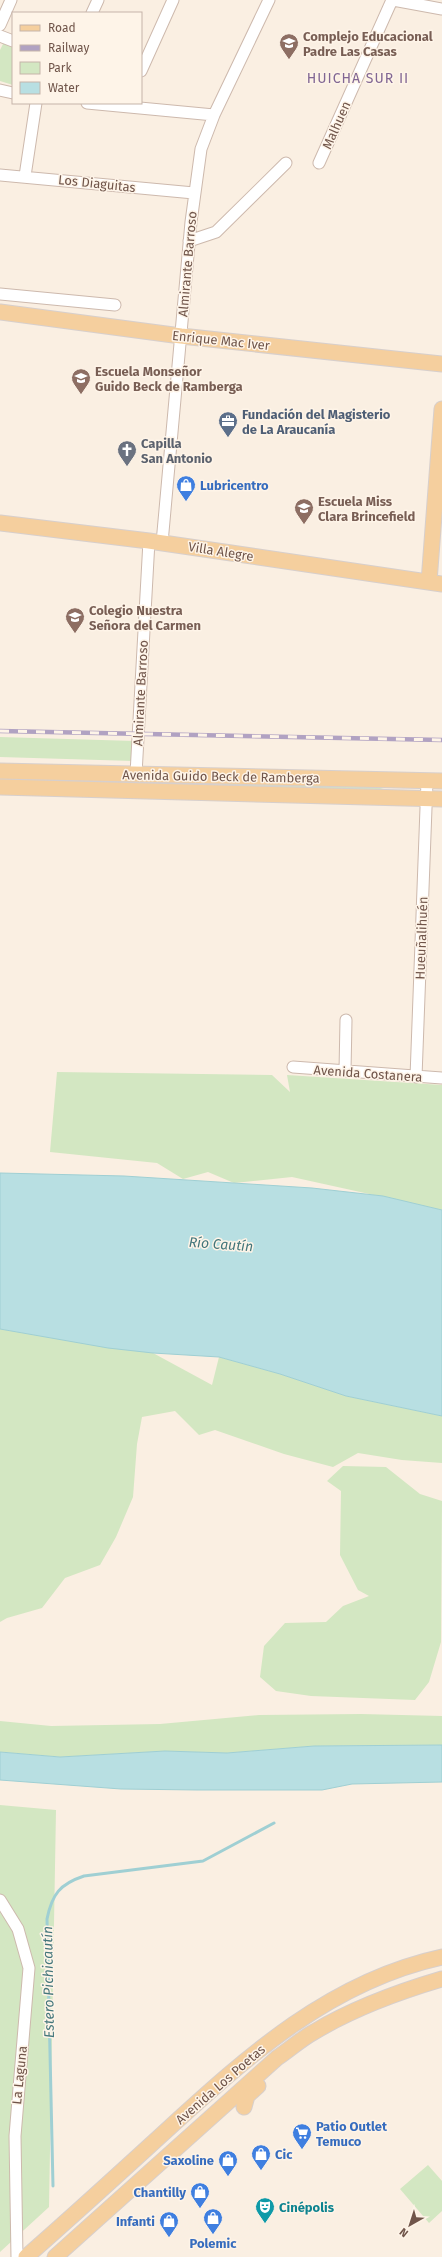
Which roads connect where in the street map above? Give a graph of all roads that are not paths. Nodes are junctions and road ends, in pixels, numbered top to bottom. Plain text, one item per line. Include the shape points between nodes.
1 (11, 0) edge
2 (98, 0) edge
3 (173, 0) edge
4 (269, 0) edge
5 (393, 0) edge
6 (442, 9) edge
7 (92, 12) edge
8 (0, 25) edge
9 (0, 36) edge
10 (12, 41) edge
11 (142, 69) edge
12 (0, 90) edge
13 (12, 93) edge
14 (36, 104) edge
15 (106, 104) edge
16 (126, 105) edge
17 (214, 115) junction
18 (319, 162) dead end
19 (286, 163) dead end
20 (0, 175) edge
21 (25, 176) junction
22 (194, 193) junction
23 (189, 241) junction
24 (0, 294) edge
25 (115, 305) dead end
26 (0, 312) edge
27 (181, 336) junction
28 (442, 364) edge
29 (442, 409) edge
30 (0, 523) edge
31 (155, 542) junction
32 (436, 583) edge
33 (0, 771) edge
34 (136, 774) junction
35 (427, 781) junction
36 (442, 781) edge
37 (0, 788) edge
38 (119, 790) junction
39 (152, 791) junction
40 (426, 798) junction
41 (442, 799) edge
42 (346, 1020) dead end
43 (293, 1067) dead end
44 (345, 1071) junction
45 (416, 1077) junction
46 (442, 1078) edge
47 (0, 1900) edge
48 (442, 1957) edge
49 (442, 1979) edge
50 (327, 2025) junction
51 (244, 2107) dead end
52 (154, 2181) dead end
53 (78, 2237) junction
54 (17, 2257) edge
55 (26, 2257) edge
56 (55, 2257) edge

1 - 8 street
2 - 7 street
3 - 11 street
4 - 17 street, Almirante Barroso
5 - 6 street
5 - 18 street, Malhuen
9 - 10 street
12 - 13 street
14 - 21 street
15 - 16 street
16 - 17 street
17 - 22 street, Almirante Barroso via 201,149
19 - 23 street via 216,232
20 - 21 street, Los Diaguitas
21 - 22 street, Los Diaguitas
22 - 23 street, Almirante Barroso
23 - 27 street, Almirante Barroso
24 - 25 street
26 - 27 main road, Enrique Mac Iver
27 - 28 main road, Enrique Mac Iver
27 - 31 street, Almirante Barroso
29 - 32 main road
30 - 31 main road, Villa Alegre
31 - 32 main road, Villa Alegre
31 - 34 street, Almirante Barroso
33 - 34 main road, Avenida Guido Beck de Ramberga
34 - 35 main road, Avenida Guido Beck de Ramberga
34 - 38 main road via 131,783
34 - 39 main road via 142,784
35 - 36 main road, Avenida Guido Beck de Ramberga
35 - 40 street, Hueuñalihuén
37 - 38 main road, Avenida Guido Beck de Ramberga
38 - 39 main road, Avenida Guido Beck de Ramberga
39 - 40 main road, Avenida Guido Beck de Ramberga
40 - 41 main road, Avenida Guido Beck de Ramberga
40 - 45 street, Hueuñalihuén
42 - 44 street
43 - 44 street, Avenida Costanera
44 - 45 street, Avenida Costanera
45 - 46 street, Avenida Costanera
47 - 54 street, La Laguna via 18,1929 29,1968 14,2136
48 - 55 main road, Avenida Los Poetas via 370,1980 332,1999 290,2026 208,2092
49 - 50 main road, Avenida Los Poetas via 367,2005
50 - 51 main road via 312,2042 287,2060 247,2096
50 - 53 main road, Avenida Los Poetas via 277,2058
52 - 53 main road via 105,2222
53 - 56 main road, Avenida Los Poetas

